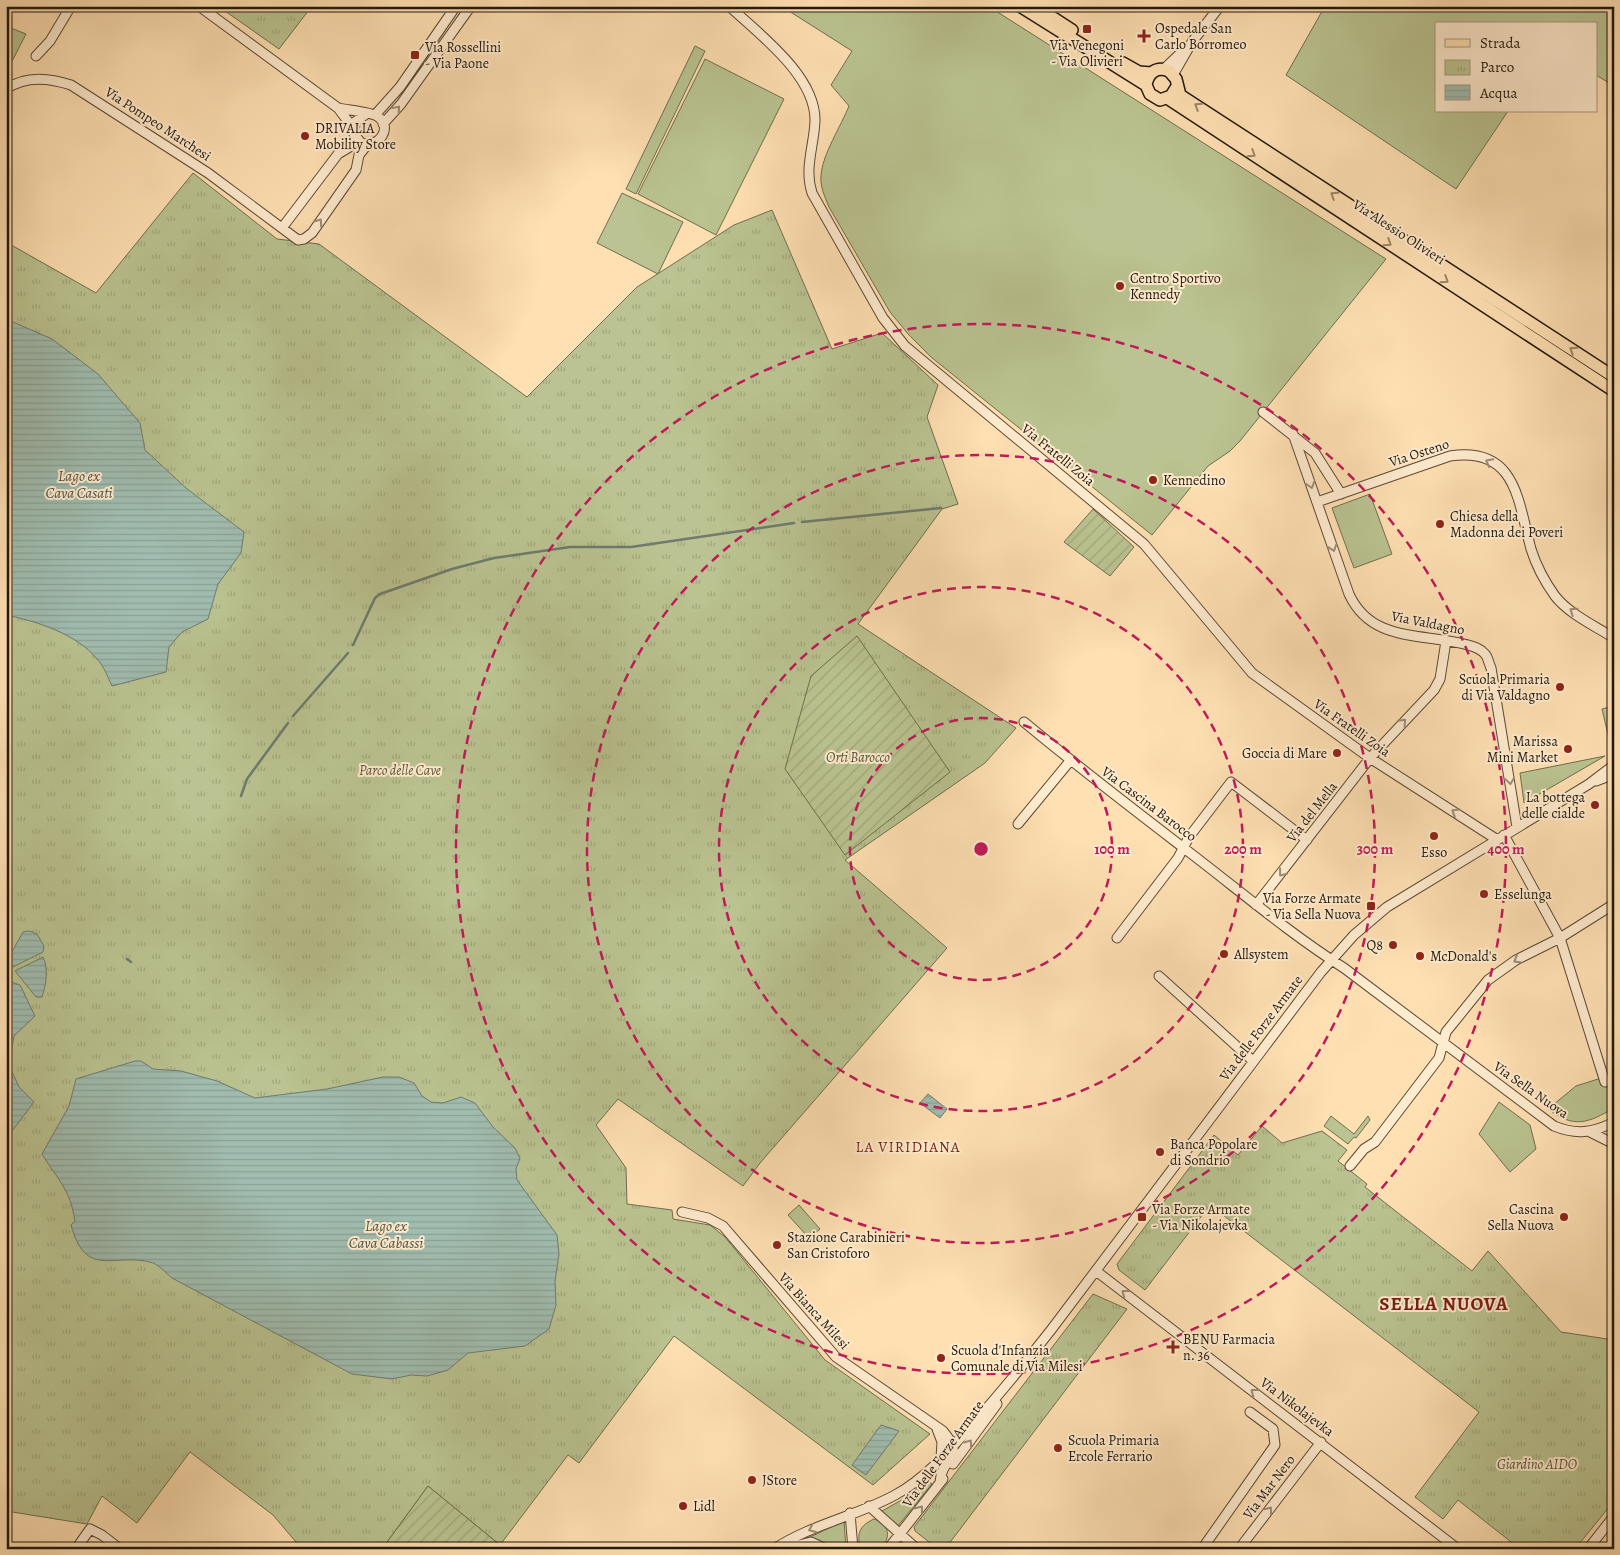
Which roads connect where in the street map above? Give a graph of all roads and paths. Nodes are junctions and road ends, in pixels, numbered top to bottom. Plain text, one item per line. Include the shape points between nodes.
1 (71, 6) edge
2 (199, 6) edge
3 (456, 6) edge
4 (471, 6) edge
5 (730, 6) edge
6 (1020, 6) edge
7 (1035, 6) edge
8 (1220, 6) edge
9 (36, 56) dead end
10 (1169, 72) junction
11 (1151, 73) junction
12 (1146, 85) junction
13 (1176, 88) junction
14 (6, 89) edge
15 (1167, 98) junction
16 (338, 108) junction
17 (370, 115) junction
18 (383, 124) junction
19 (353, 128) junction
20 (357, 139) junction
21 (368, 144) junction
22 (282, 228) junction
23 (1614, 377) edge
24 (1614, 391) edge
25 (1263, 412) dead end
26 (1293, 434) junction
27 (1315, 453) junction
28 (1302, 459) junction
29 (1341, 494) junction
30 (1317, 502) junction
31 (1614, 638) edge
32 (1446, 641) junction
33 (1024, 722) dead end
34 (1370, 758) junction
35 (1070, 761) junction
36 (1614, 765) edge
37 (1614, 774) edge
38 (1589, 784) junction
39 (1018, 824) dead end
40 (1517, 827) junction
41 (1500, 837) junction
42 (1307, 840) junction
43 (1183, 847) junction
44 (1614, 904) edge
45 (1256, 905) junction
46 (1117, 938) dead end
47 (1560, 938) junction
48 (1331, 960) junction
49 (1159, 976) dead end
50 (1442, 1043) junction
51 (1253, 1060) junction
52 (1605, 1082) dead end
53 (1613, 1124) edge
54 (1590, 1132) junction
55 (1614, 1144) edge
56 (1350, 1166) dead end
57 (682, 1212) dead end
58 (1096, 1271) junction
59 (1006, 1388) junction
60 (1250, 1412) dead end
61 (934, 1424) junction
62 (1321, 1442) junction
63 (954, 1445) junction
64 (941, 1458) junction
65 (940, 1482) junction
66 (869, 1506) junction
67 (850, 1513) junction
68 (1614, 1516) edge
69 (899, 1535) junction
70 (1201, 1548) edge
71 (76, 1549) edge
72 (120, 1549) edge
73 (774, 1549) edge
74 (782, 1549) edge
75 (826, 1549) edge
76 (854, 1549) edge
77 (888, 1549) edge
78 (916, 1549) edge
79 (1239, 1549) edge
80 (1458, 1549) edge
81 (1588, 1549) edge

1 - 9 street via 50,41
2 - 16 street
3 - 17 street via 400,87
18 -> 4 street via 402,104
5 - 34 street, Via Fratelli Zoia via 780,54 809,94 815,121 808,161 812,193 892,332 916,357 1144,544 1252,673
6 - 12 main road
7 - 11 main road via 1133,69
8 - 10 street
10 - 11 main road
10 - 13 main road
11 - 12 main road
12 - 15 main road, Via Alessio Olivieri via 1148,92 1156,98
13 - 15 main road
23 -> 13 main road, Via Alessio Olivieri via 1180,95
14 - 22 street, Via Pompeo Marchesi via 37,79 53,79 71,85 208,173
15 -> 24 main road, Via Alessio Olivieri
16 - 17 street
16 - 19 street
17 - 18 street
17 - 19 street via 356,120
18 - 21 street via 381,139
19 - 20 street
20 - 21 street
20 - 22 street via 338,154
22 -> 21 street, Via Pompeo Marchesi via 298,240 310,236 356,170 360,155
25 - 26 street
26 - 27 street
26 - 28 street, Via Valdagno
27 - 28 street
27 - 29 street
28 -> 30 street, Via Valdagno
29 - 30 street, Via Osteno
31 -> 29 street, Via Osteno via 1555,596 1532,550 1514,484 1492,462 1469,455 1450,456
30 -> 32 street, Via Valdagno via 1349,594 1359,611 1384,630
34 -> 32 street, Via del Mella via 1437,686
32 -> 40 street, Via Valdagno via 1477,647 1485,654 1491,668
33 - 35 street, Via Cascina Barocco
41 -> 34 street, Via Fratelli Zoia
34 - 42 street, Via del Mella
35 - 39 street
35 - 43 street, Via Cascina Barocco
36 - 38 street, Via delle Forze Armate
37 - 38 street
38 - 40 street, Via delle Forze Armate
40 - 41 street, Via delle Forze Armate
41 - 47 street
41 - 48 street, Via delle Forze Armate via 1387,907
42 - 43 street via 1231,782
42 -> 45 street, Via del Mella
43 - 45 street, Via Cascina Barocco
43 - 46 street
44 - 47 street
45 - 48 street, Via Cascina Barocco
47 -> 50 street via 1516,960 1488,980 1446,1032
47 - 52 street
48 - 50 street, Via Sella Nuova
48 - 51 street, Via delle Forze Armate
49 - 51 street
50 - 54 street, Via Sella Nuova via 1554,1126 1565,1131
50 - 56 street via 1439,1058 1374,1143 1364,1149
51 - 58 street, Via delle Forze Armate
53 - 54 street, Via Sella Nuova
54 - 55 street
57 - 61 street, Via Bianca Milesi via 708,1218 723,1226 836,1357
58 - 59 street, Via delle Forze Armate
62 -> 58 street, Via Nikolajevka
59 - 63 street, Via delle Forze Armate
65 -> 59 street, Via delle Forze Armate
60 - 70 street via 1273,1429 1275,1445
61 - 63 street, Via Bianca Milesi
61 - 64 street via 942,1442
79 -> 62 street, Via Mar Nero
62 - 80 street, Via Nikolajevka
63 - 64 street, Via delle Forze Armate
63 - 65 street via 953,1456 944,1468
64 - 66 street, Via delle Forze Armate via 909,1486
69 -> 65 street, Via delle Forze Armate
66 - 67 street, Via delle Forze Armate
66 - 69 street
67 -> 73 street, Via delle Forze Armate
67 - 76 street
68 - 81 street
69 - 77 street, Via delle Forze Armate
69 - 78 street
71 - 72 street via 90,1529
74 - 75 street via 811,1542

